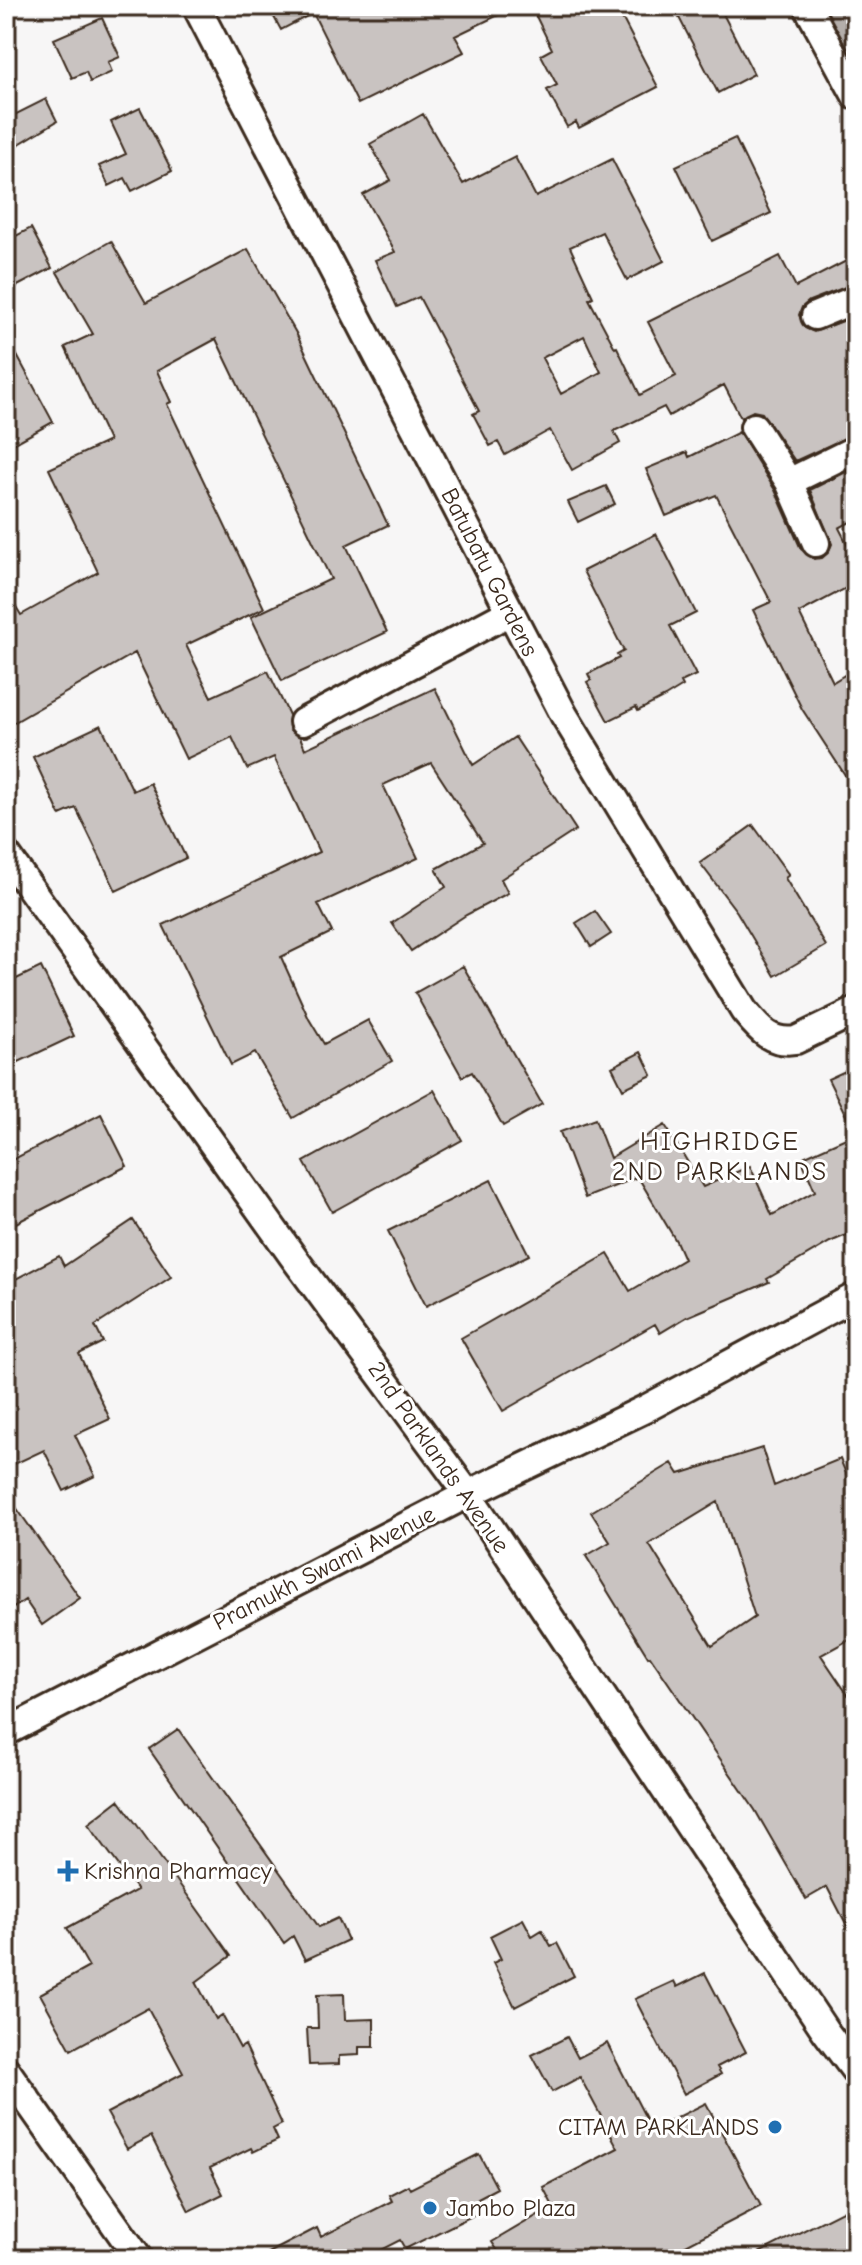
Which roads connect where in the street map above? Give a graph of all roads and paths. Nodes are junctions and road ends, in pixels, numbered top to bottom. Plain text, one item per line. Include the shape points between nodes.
1 (196, 6) edge
2 (807, 6) edge
3 (856, 96) edge
4 (856, 299) edge
5 (815, 316) dead end
6 (754, 427) dead end
7 (856, 449) edge
8 (789, 482) junction
9 (816, 543) dead end
10 (510, 612) junction
11 (303, 722) dead end
12 (6, 854) edge
13 (856, 1011) edge
14 (856, 1296) edge
15 (468, 1494) junction
16 (6, 1732) edge
17 (852, 2060) edge
18 (6, 2070) edge
19 (139, 2259) edge

1 - 10 street, Batubatu Gardens
2 - 3 street
4 - 5 street
6 - 8 street
7 - 8 street
8 - 9 street
10 - 11 street
10 - 13 street, Batubatu Gardens via 564,715 760,1032 785,1042 796,1040
12 - 15 street, 2nd Parklands Avenue
14 - 15 street, Pramukh Swami Avenue via 645,1409
15 - 16 street, Pramukh Swami Avenue
15 - 17 street, 2nd Parklands Avenue
18 - 19 street

